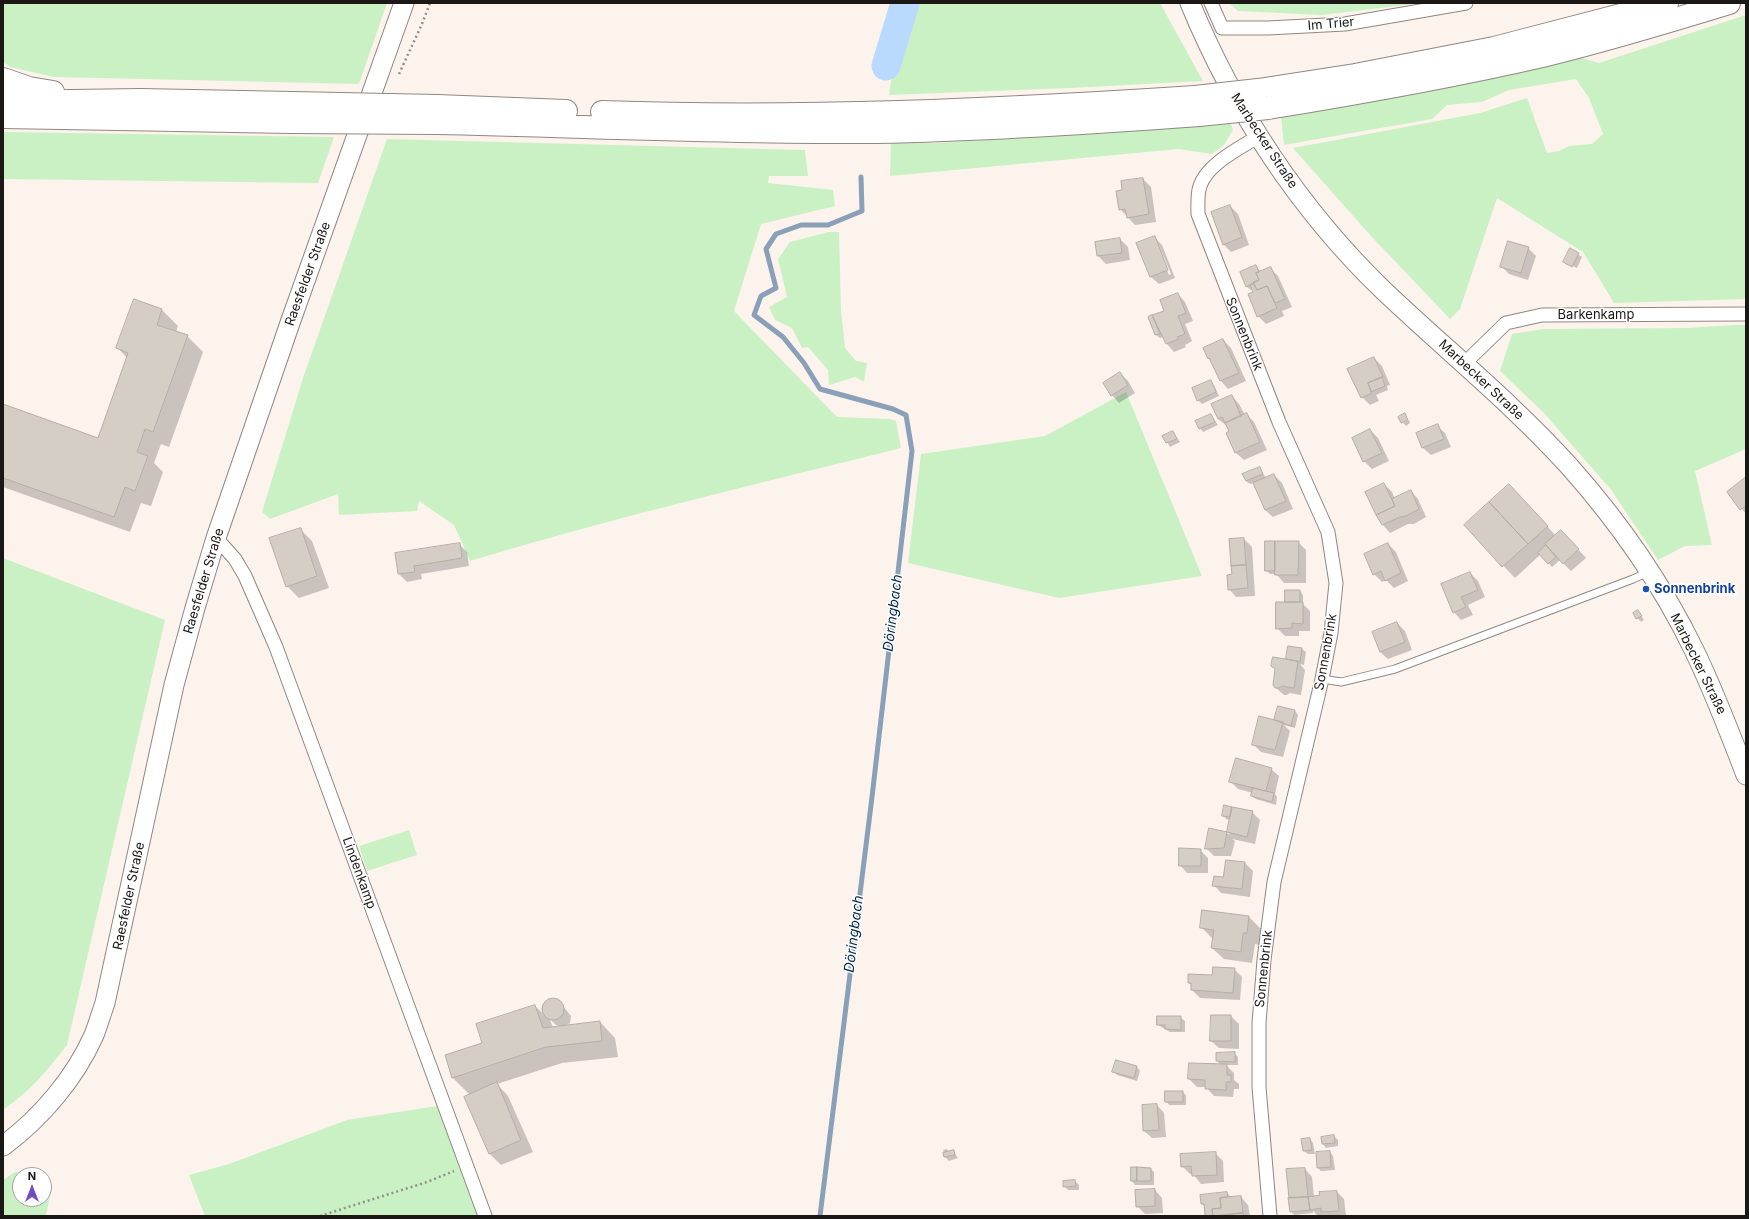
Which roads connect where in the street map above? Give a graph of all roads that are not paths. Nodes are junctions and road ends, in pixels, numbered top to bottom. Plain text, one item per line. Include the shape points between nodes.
1 (404, 3) edge
2 (1190, 3) edge
3 (1211, 3) edge
4 (1466, 3) edge
5 (1667, 3) edge
6 (1728, 3) edge
7 (3, 79) edge
8 (1263, 99) junction
9 (141, 100) junction
10 (3, 102) edge
11 (292, 112) junction
12 (3, 117) edge
13 (1259, 136) junction
14 (1746, 314) edge
15 (1464, 364) junction
16 (216, 538) junction
17 (1648, 571) junction
18 (1322, 679) junction
19 (1746, 775) edge
20 (3, 1146) edge
21 (485, 1216) edge
22 (1270, 1216) edge

1 - 16 main road, Raesfelder Straße
2 - 13 main road, Marbecker Straße via 1225,80
3 - 4 street, Im Trier via 1222,28 1268,28 1345,24
5 - 8 highway via 1494,48 1355,75
6 - 8 highway via 1544,55 1441,78
7 - 9 highway via 45,91
8 - 11 highway, bridge via 1197,106 809,114
9 - 10 highway
9 - 11 highway
11 - 12 highway
13 - 15 main road, Marbecker Straße via 1289,181 1347,252
13 - 18 street, Sonnenbrink via 1210,169 1200,186 1198,214 1279,422 1328,532 1336,583 1331,633
14 - 15 street, Barkenkamp via 1542,315 1506,323
15 - 17 main road, Marbecker Straße via 1534,429 1570,467 1603,506
16 - 20 main road, Raesfelder Straße via 174,685 105,1003 94,1035 64,1085 34,1118
16 - 21 street, Lindenkamp via 235,559 245,576 276,646
17 - 18 lane via 1633,579 1395,668 1341,682
17 - 19 main road, Marbecker Straße via 1693,649
18 - 22 street, Sonnenbrink via 1274,882 1264,960 1259,1022 1259,1087

